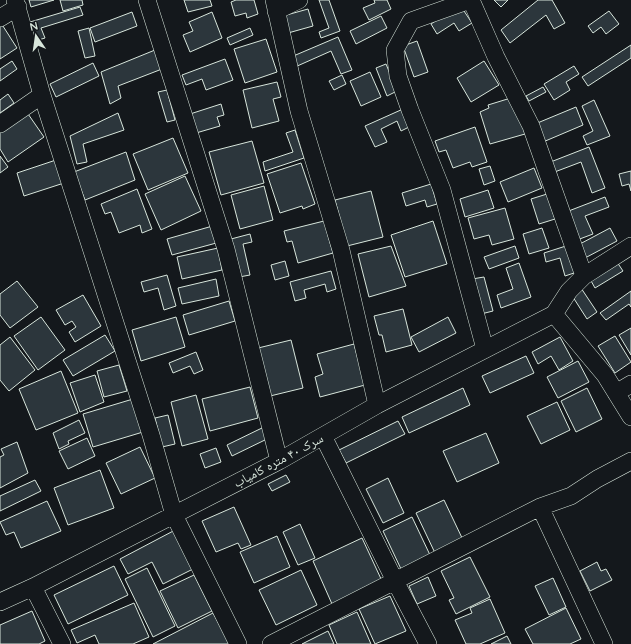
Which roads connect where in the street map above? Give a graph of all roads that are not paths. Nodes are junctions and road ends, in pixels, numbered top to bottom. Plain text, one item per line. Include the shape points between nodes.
1 (146, 0) edge
2 (299, 0) edge
3 (470, 0) edge
4 (16, 4) edge
5 (275, 6) edge
6 (0, 18) edge
7 (42, 95) junction
8 (0, 124) edge
9 (631, 246) edge
10 (584, 276) junction
11 (554, 314) junction
12 (485, 349) junction
13 (631, 384) edge
14 (616, 393) junction
15 (377, 405) junction
16 (631, 417) edge
17 (323, 436) junction
18 (279, 461) junction
19 (631, 461) edge
20 (540, 507) junction
21 (174, 515) junction
22 (395, 581) junction
23 (33, 587) junction
24 (0, 602) edge
25 (62, 644) edge
26 (238, 644) edge
27 (271, 644) edge
28 (428, 644) edge
29 (604, 644) edge

1 - 18 street via 226,249
2 - 5 street
3 - 10 street via 531,126
3 - 12 street via 411,21 395,50 398,76 442,190
4 - 6 street
4 - 7 street
5 - 15 street via 300,111 341,250
7 - 8 street
7 - 21 street
9 - 10 street
10 - 11 street via 569,291
11 - 12 street, سرک ۴۰ متره کامیاب
11 - 14 street via 605,375
12 - 15 street, سرک ۴۰ متره کامیاب
13 - 14 street
14 - 16 street
15 - 17 street, سرک ۴۰ متره کامیاب
17 - 18 street, سرک ۴۰ متره کامیاب
17 - 22 street
18 - 21 street, سرک ۴۰ متره کامیاب
19 - 20 street via 571,496
20 - 22 street
20 - 29 street
21 - 23 street, سرک ۴۰ متره کامیاب
21 - 26 street
22 - 27 street
22 - 28 street
23 - 24 street, سرک ۴۰ متره کامیاب
23 - 25 street

